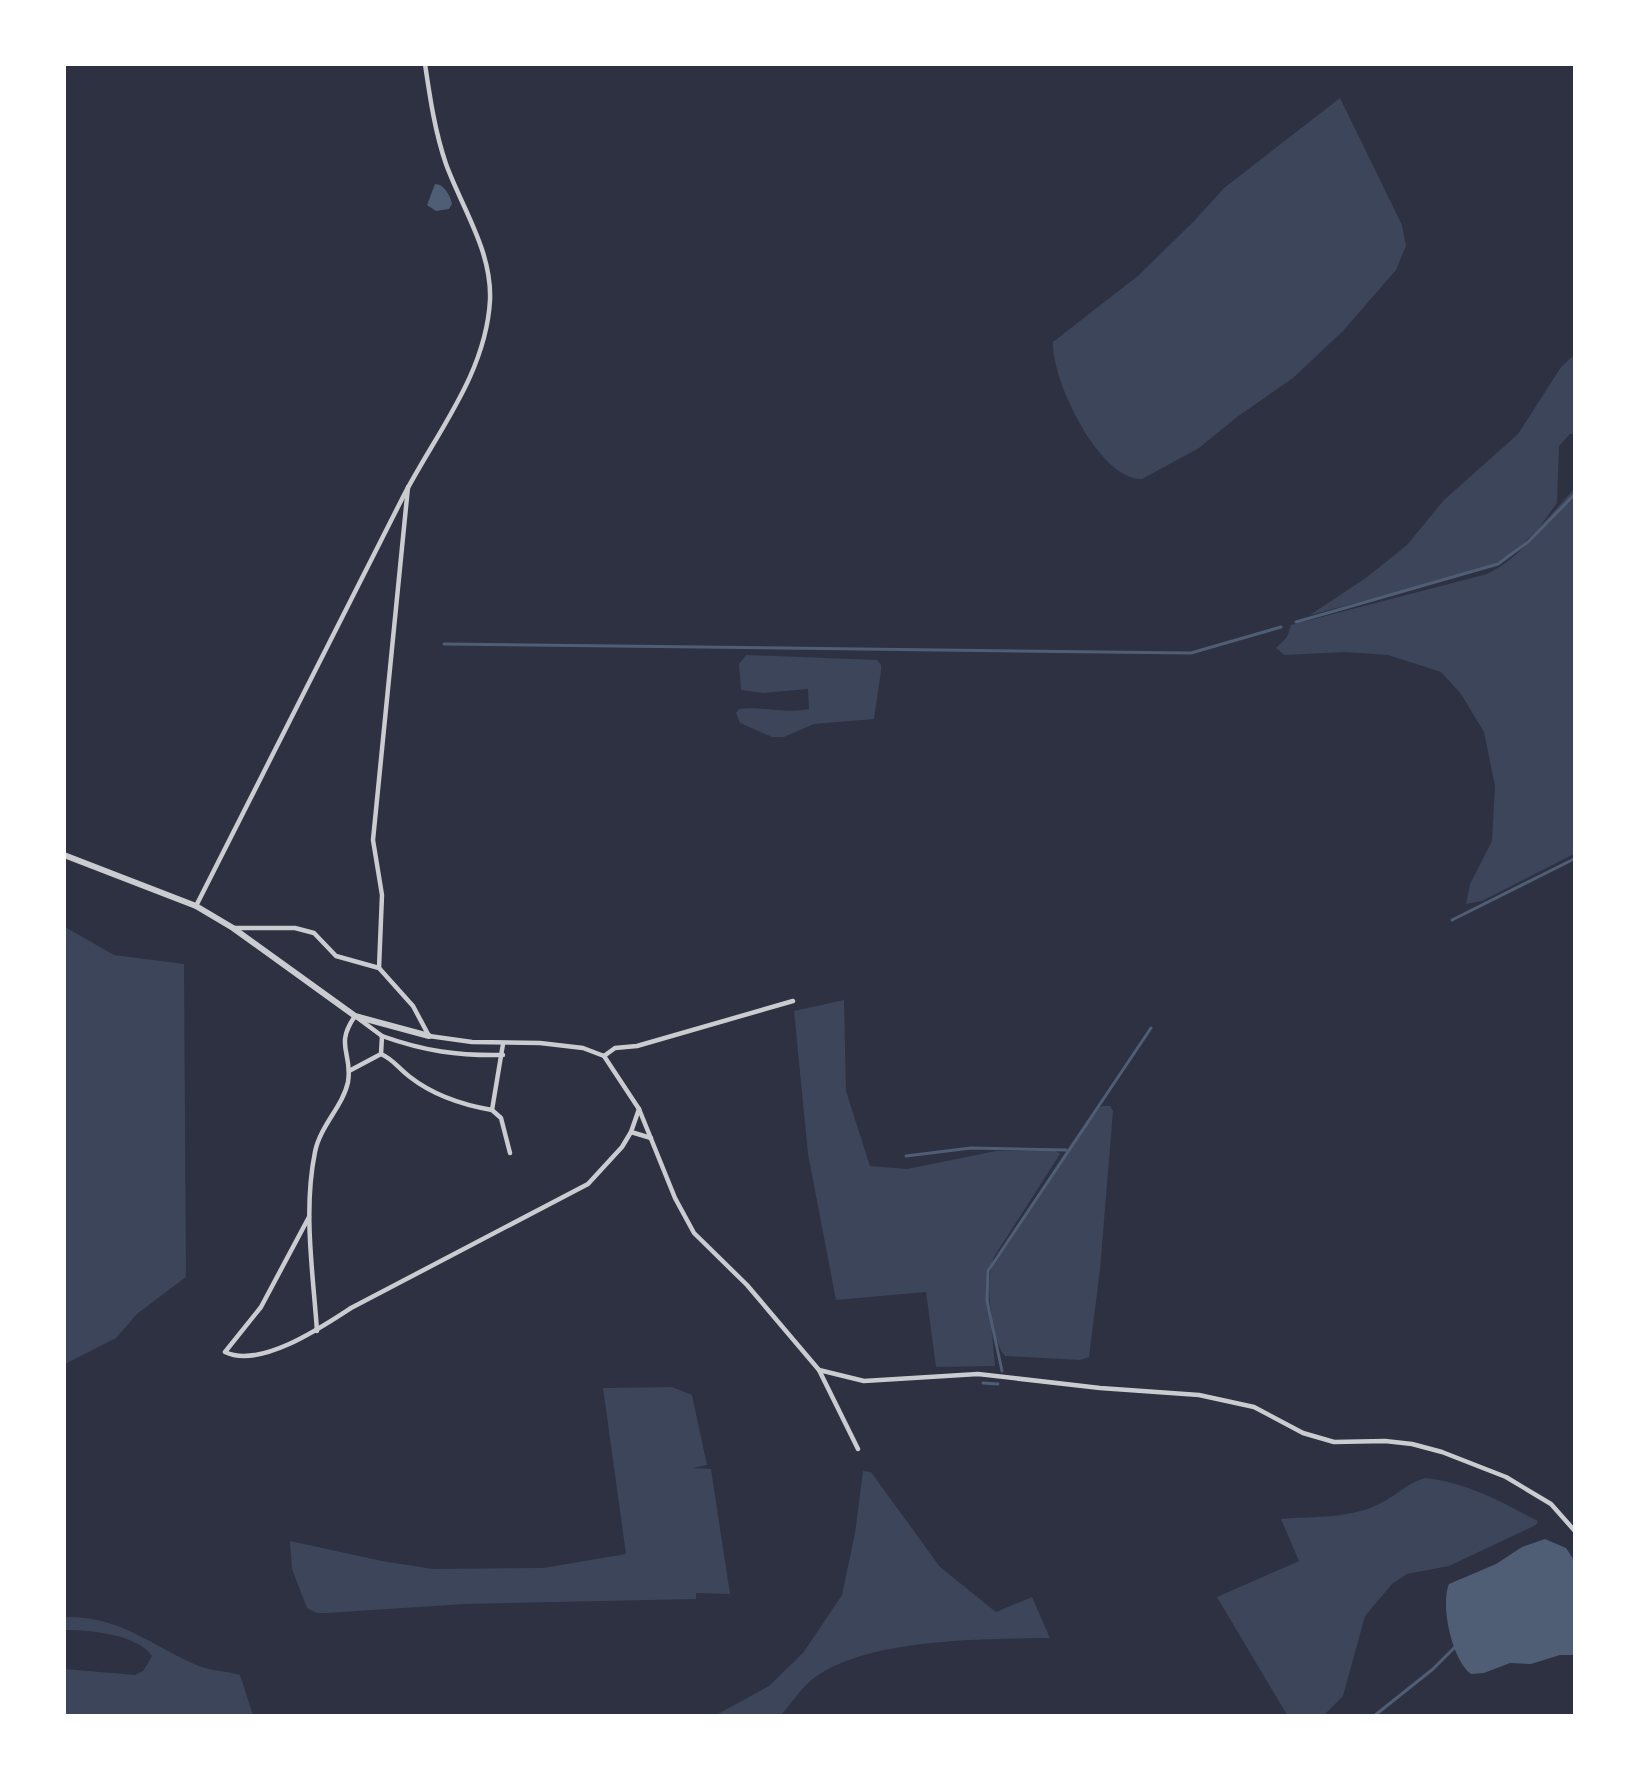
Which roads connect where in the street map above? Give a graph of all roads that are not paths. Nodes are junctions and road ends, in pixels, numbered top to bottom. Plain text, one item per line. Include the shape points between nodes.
1 (425, 64) edge
2 (408, 487) junction
3 (64, 855) edge
4 (196, 906) junction
5 (233, 928) junction
6 (379, 968) junction
7 (793, 1001) dead end
8 (355, 1017) junction
9 (382, 1036) junction
10 (429, 1036) junction
11 (502, 1044) junction
12 (381, 1054) junction
13 (503, 1055) junction
14 (604, 1056) junction
15 (349, 1071) junction
16 (639, 1109) junction
17 (492, 1110) junction
18 (631, 1132) junction
19 (652, 1139) junction
20 (510, 1153) dead end
21 (309, 1217) junction
22 (317, 1331) junction
23 (819, 1370) junction
24 (858, 1449) dead end
25 (1575, 1530) edge

1 - 2 street via 439,140 472,220 488,275 490,298 481,352 467,386
2 - 4 street
2 - 6 street via 373,840 382,895
3 - 4 street
4 - 5 street
5 - 6 street via 295,928 314,933 336,956
5 - 8 street
6 - 10 street via 413,1006
7 - 14 street via 637,1046 615,1048
8 - 9 street
8 - 10 street
8 - 15 street via 346,1029 343,1045
9 - 12 street
9 - 13 street via 426,1050 467,1056
10 - 11 street
11 - 13 street
11 - 14 street via 583,1048
12 - 15 street
12 - 17 street via 410,1077 462,1105
13 - 17 street
14 - 16 street
15 - 21 street via 347,1085 315,1152
16 - 18 street
16 - 19 street
17 - 20 street via 501,1118
18 - 19 street
18 - 22 street via 607,1166 588,1184 351,1308
19 - 23 street via 675,1198 694,1233 747,1285
21 - 22 street
21 - 22 street via 261,1306 225,1352 247,1356 276,1349
23 - 24 street
23 - 25 street via 864,1381 978,1374 1199,1395 1254,1407 1303,1433 1334,1442 1385,1441 1442,1452 1506,1477 1542,1498

